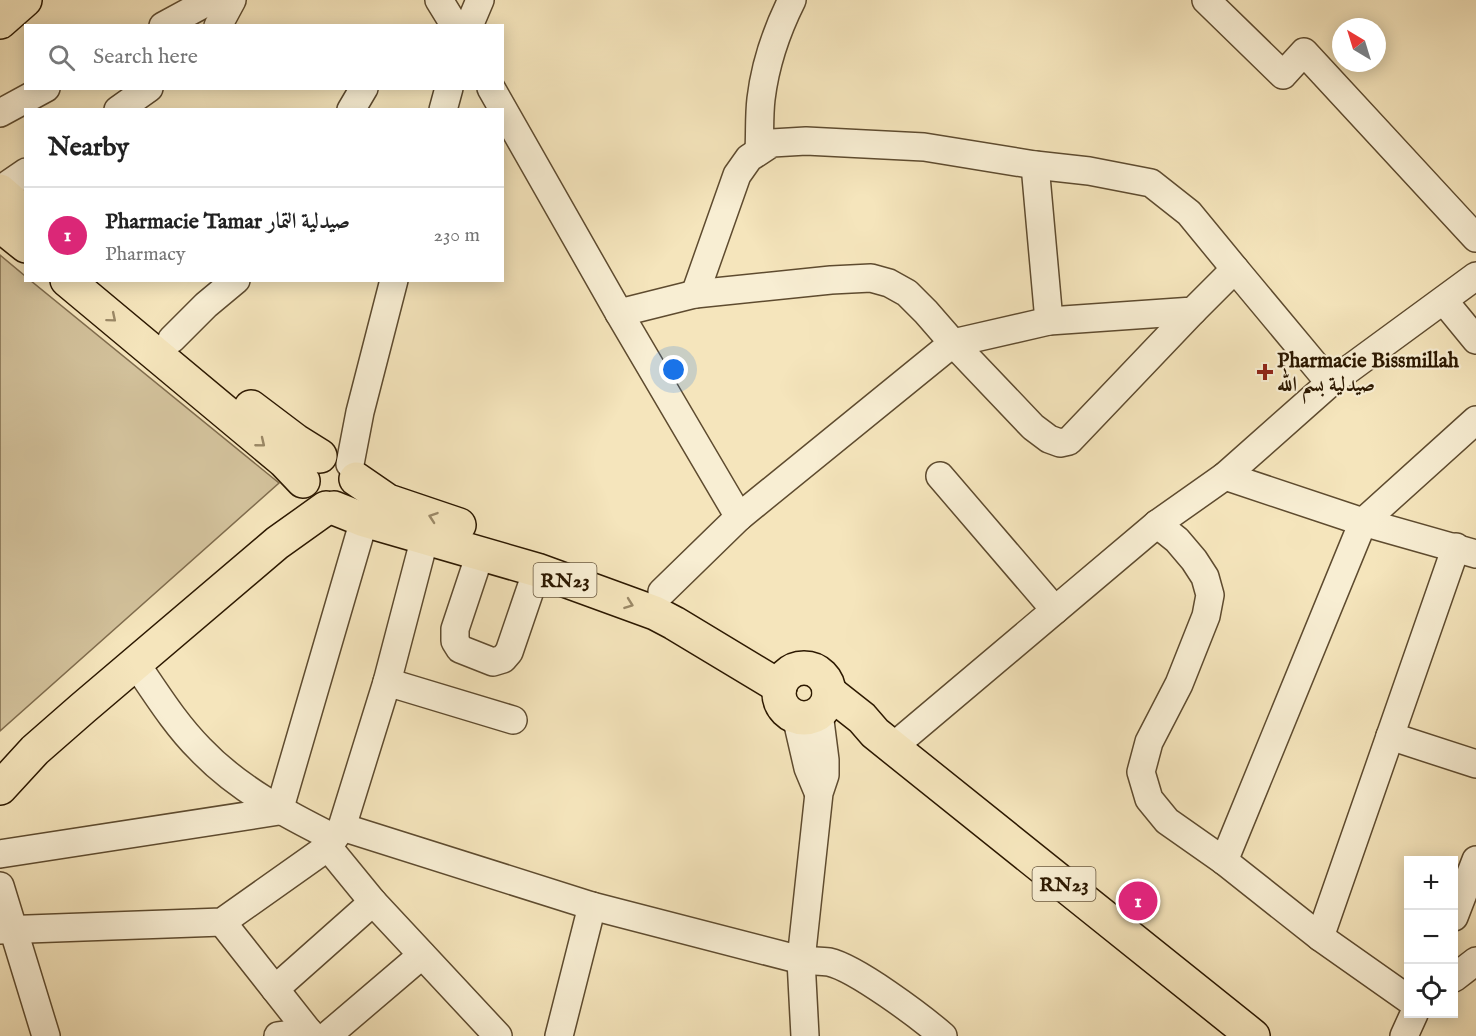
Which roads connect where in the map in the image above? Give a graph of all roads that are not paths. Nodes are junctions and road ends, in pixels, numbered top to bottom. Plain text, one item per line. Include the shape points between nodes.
1 (25, 0) edge
2 (211, 0) edge
3 (232, 0) edge
4 (480, 0) edge
5 (792, 0) edge
6 (1206, 0) edge
7 (0, 22) edge
8 (167, 24) edge
9 (219, 24) edge
10 (470, 24) edge
11 (42, 90) edge
12 (146, 90) edge
13 (363, 90) edge
14 (448, 90) edge
15 (492, 90) edge
16 (121, 108) edge
17 (352, 108) edge
18 (444, 108) edge
19 (502, 108) edge
20 (504, 111) edge
21 (0, 113) edge
22 (759, 152) junction
23 (1035, 165) junction
24 (24, 173) edge
25 (0, 190) edge
26 (24, 212) edge
27 (0, 225) edge
28 (1476, 238) edge
29 (24, 244) edge
30 (1235, 269) junction
31 (1476, 276) edge
32 (69, 282) edge
33 (103, 282) edge
34 (234, 282) edge
35 (393, 282) edge
36 (695, 294) junction
37 (1444, 301) junction
38 (1193, 311) junction
39 (619, 313) junction
40 (1049, 321) junction
41 (172, 339) junction
42 (1476, 340) edge
43 (953, 343) junction
44 (1330, 383) junction
45 (1476, 420) edge
46 (940, 476) dead end
47 (1225, 476) junction
48 (328, 481) junction
49 (739, 517) junction
50 (364, 520) junction
51 (1362, 522) junction
52 (1157, 524) junction
53 (425, 537) junction
54 (1466, 551) edge
55 (480, 554) junction
56 (537, 570) junction
57 (662, 592) junction
58 (1055, 610) junction
59 (136, 664) junction
60 (787, 679) junction
61 (387, 682) junction
62 (817, 708) junction
63 (513, 720) dead end
64 (1390, 736) junction
65 (884, 740) junction
66 (1476, 764) edge
67 (0, 788) edge
68 (279, 811) junction
69 (335, 838) junction
70 (0, 854) edge
71 (1224, 861) junction
72 (1476, 861) edge
73 (0, 886) edge
74 (373, 902) junction
75 (592, 906) junction
76 (1457, 910) edge
77 (222, 922) junction
78 (7, 929) edge
79 (1320, 937) junction
80 (422, 955) junction
81 (801, 960) junction
82 (1476, 961) edge
83 (1458, 975) edge
84 (275, 989) junction
85 (1404, 996) edge
86 (1412, 1018) edge
87 (808, 1033) edge
88 (316, 1035) edge
89 (46, 1036) edge
90 (278, 1036) edge
91 (498, 1036) edge
92 (559, 1036) edge
93 (943, 1036) edge
94 (1253, 1036) edge
95 (1404, 1036) edge

1 - 7 main road
2 - 8 street
3 - 9 street
4 - 10 street
5 - 22 street via 765,74
6 - 28 street via 1283,75 1304,52
11 - 21 street
12 - 16 street
13 - 17 street
14 - 18 street
15 - 19 street
20 - 39 street
22 - 23 street via 772,144 806,141 924,147
22 - 36 street via 749,158 737,175
23 - 30 street via 1151,183 1189,213
23 - 40 street
24 - 25 street
25 - 26 main road
27 - 29 main road
30 - 38 street
30 - 44 street
31 - 37 street
32 -> 48 main road, RN23 via 284,461
33 - 41 main road, RN23
34 - 41 street
35 - 48 street via 360,412
36 - 39 street
36 - 43 street via 871,279 907,293
37 - 42 street
37 - 44 street
38 - 40 street
38 - 43 street via 1069,441 1060,443 1034,427
39 - 49 street
40 - 43 street
41 - 48 main road, RN23 via 296,441
43 - 49 street
44 - 47 street
45 - 51 street
46 - 58 street
47 - 51 street
47 - 52 street
48 - 50 main road, RN23
57 -> 48 main road, RN23
48 - 59 main road via 277,543
49 - 57 street
50 - 53 main road, RN23
50 - 68 street
51 - 54 street
51 - 71 street
52 - 58 street
52 - 71 street via 1178,540 1194,560 1210,595 1199,634 1149,742 1141,772 1149,799 1167,821
53 - 55 main road, RN23
53 - 61 street
54 - 64 street
55 - 56 main road, RN23
55 - 56 street via 454,641 460,650 493,662 509,652
56 -> 60 main road, RN23 via 655,613
57 - 60 main road, RN23 via 731,629
58 - 65 street
59 - 67 main road via 35,750
59 - 68 street via 199,748 223,771
60 - 62 main road, RN23 via 781,701 784,708
60 - 62 main road, RN23 via 810,669 818,672 827,684
61 - 63 street
61 - 69 street
62 - 65 main road, RN23
62 - 81 street via 808,768 819,793
64 - 66 street
64 - 79 street
65 - 94 main road, RN23
68 - 69 street
68 - 70 street
69 - 74 street
69 - 75 street
69 - 77 street
71 - 79 street
72 - 76 street
73 - 78 street
74 - 80 street
74 - 84 street
75 - 81 street
75 - 92 street
77 - 78 street
77 - 84 street
78 - 89 street
79 - 85 street
80 - 88 street
80 - 91 street
81 - 87 street
81 - 93 street via 848,969
82 - 83 street
84 - 88 street
86 - 95 street
88 - 90 street

